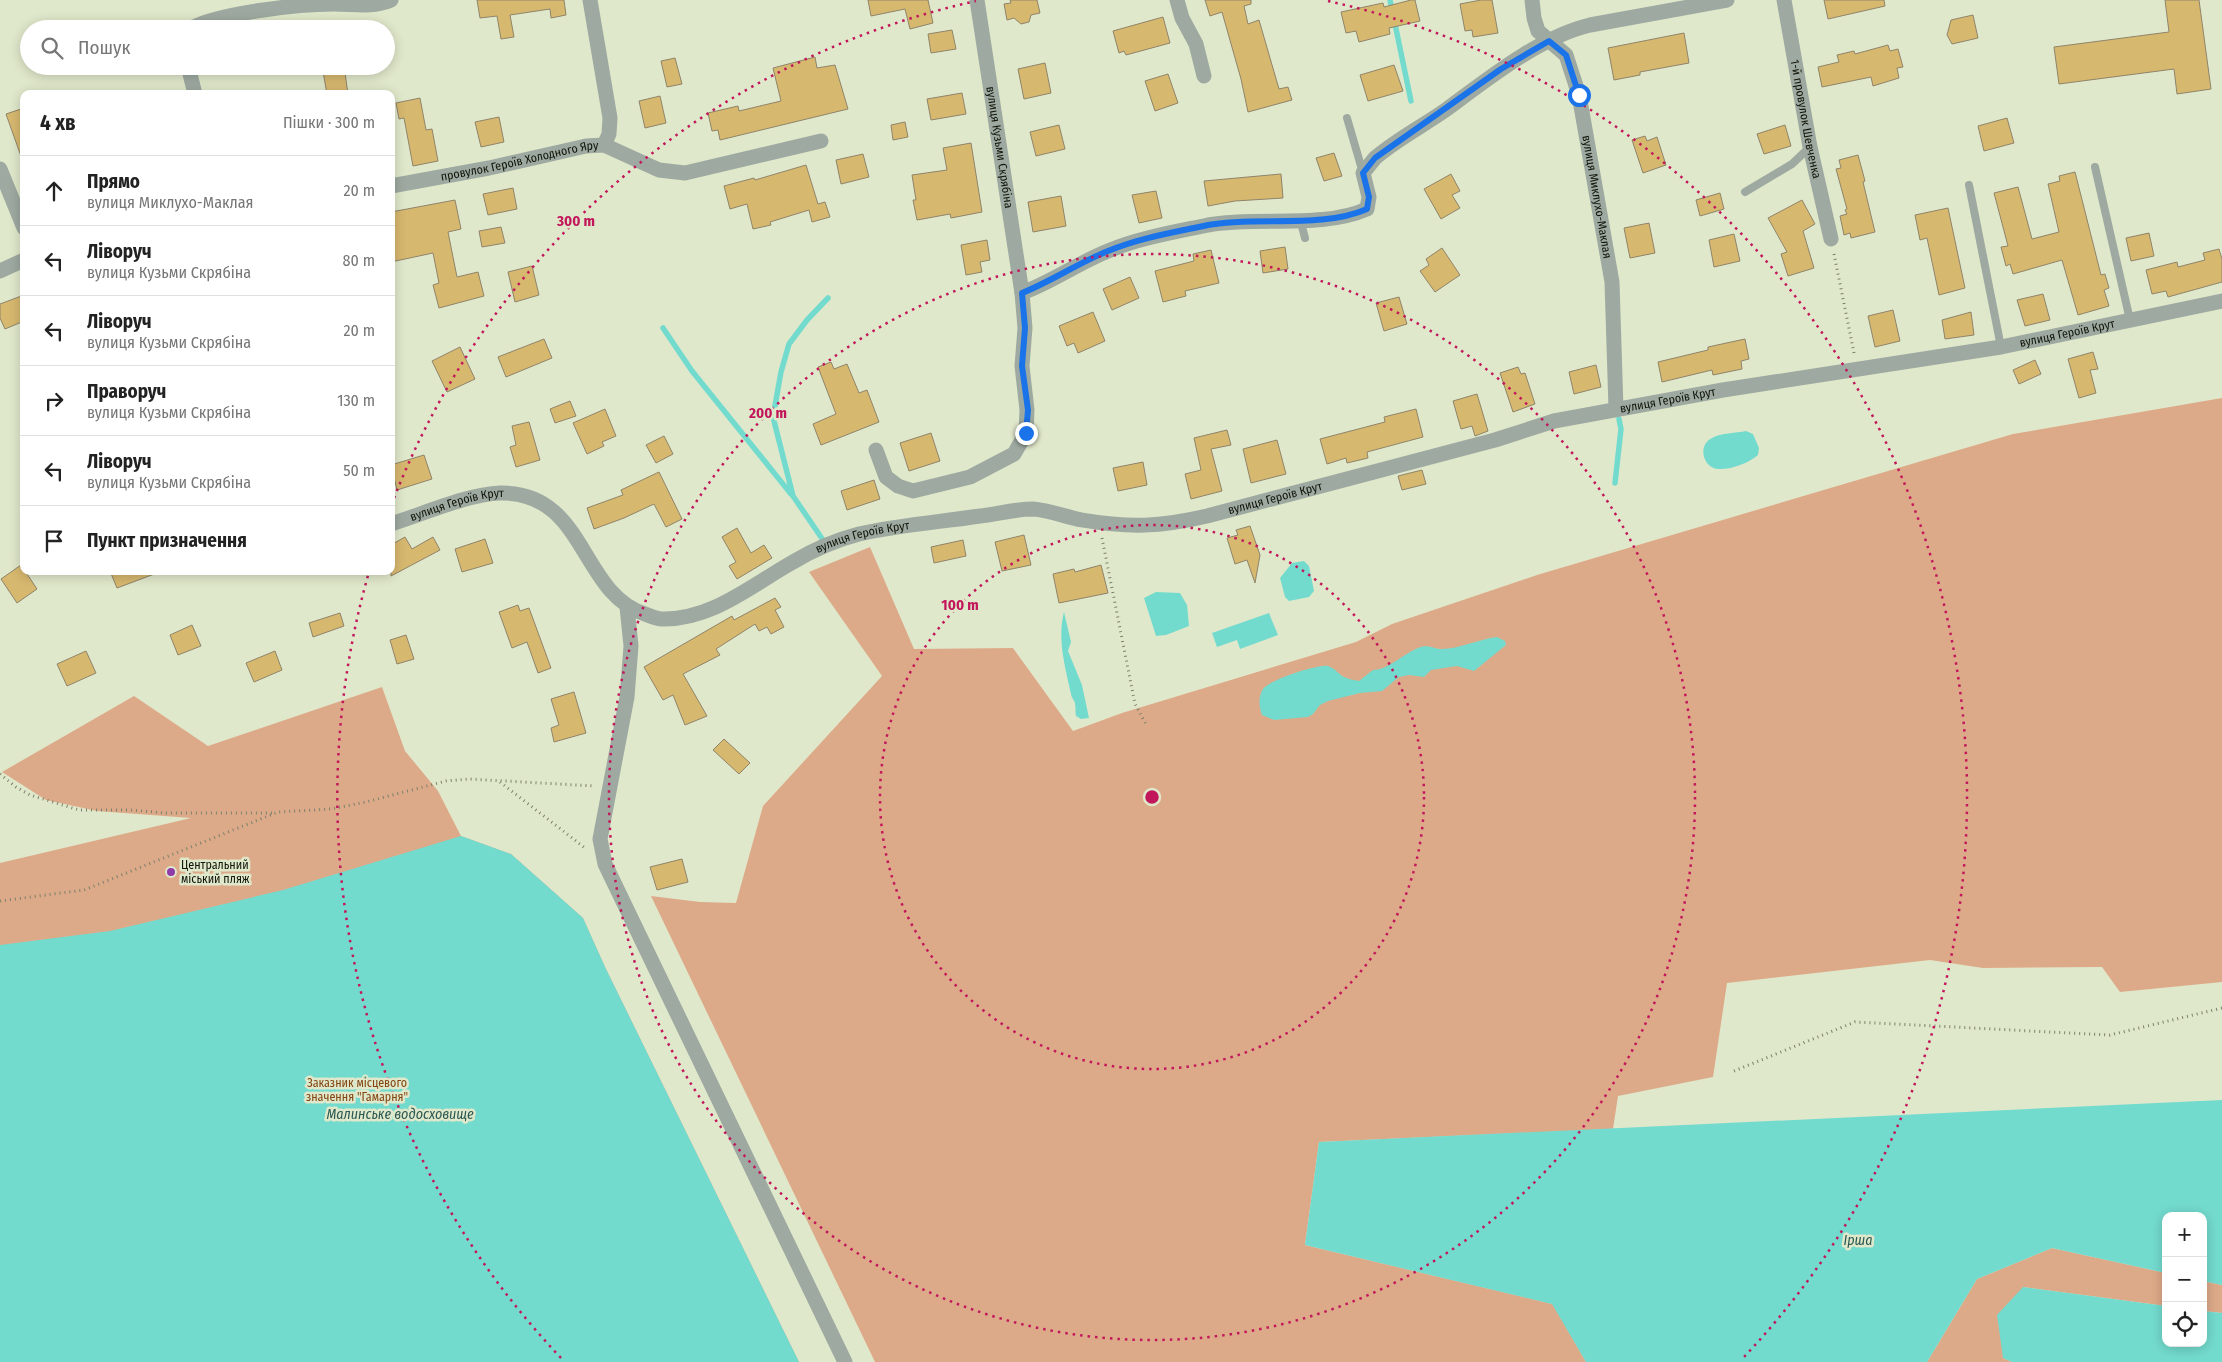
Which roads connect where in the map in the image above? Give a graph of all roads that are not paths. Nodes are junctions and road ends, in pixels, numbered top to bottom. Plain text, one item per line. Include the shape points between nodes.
1 (391, 0) edge
2 (590, 0) edge
3 (977, 0) edge
4 (1177, 0) edge
5 (1532, 0) edge
6 (1727, 0) edge
7 (1784, 0) edge
8 (217, 20) edge
9 (1549, 41) junction
10 (190, 75) edge
11 (1204, 76) dead end
12 (194, 90) edge
13 (1347, 118) dead end
14 (821, 142) dead end
15 (604, 145) junction
16 (1810, 147) junction
17 (2095, 167) dead end
18 (0, 168) edge
19 (1363, 173) junction
20 (395, 185) edge
21 (1969, 185) dead end
22 (1745, 192) dead end
23 (20, 218) edge
24 (1300, 220) junction
25 (1305, 238) dead end
26 (1831, 239) road end
27 (20, 262) edge
28 (0, 271) edge
29 (1022, 293) junction
30 (2222, 300) edge
31 (2130, 320) junction
32 (2001, 346) junction
33 (1616, 410) junction
34 (876, 450) dead end
35 (395, 523) edge
36 (627, 608) junction
37 (845, 1362) edge

1 - 8 street via 376,5 322,4 281,8
2 - 15 street via 610,118
3 - 29 street, вулиця Кузьми Скрябіна
4 - 11 street via 1182,18 1196,44
5 - 9 street, вулиця Миклухо-Маклая via 1536,26
6 - 9 street via 1582,27
7 - 16 street, 1-й провулок Шевченка
9 - 19 street via 1501,69 1391,144
9 - 33 street, вулиця Миклухо-Маклая via 1566,55 1579,95 1612,282
10 - 12 street
13 - 19 lane
14 - 15 street, провулок Героїв Холодного Яру via 685,174 659,170
15 - 20 street, провулок Героїв Холодного Яру
16 - 22 lane via 1792,164
16 - 26 street, 1-й провулок Шевченка
17 - 31 lane
18 - 23 street
19 - 24 street via 1369,197 1367,209 1355,214
21 - 32 lane
24 - 25 lane
24 - 29 street via 1229,222 1128,244
27 - 28 street
29 - 34 street, вулиця Кузьми Скрябіна via 1025,328 1022,366 1028,410 1026,433 1014,454 970,477 913,491 886,477
30 - 31 street, вулиця Героїв Крут
31 - 32 street, вулиця Героїв Крут
32 - 33 street, вулиця Героїв Крут
33 - 36 street, вулиця Героїв Крут via 1547,422 1495,440 1162,526 1100,523 1034,509 857,535 817,549 725,603 693,615 661,619
35 - 36 street, вулиця Героїв Крут via 490,494 511,494 533,500 566,522 603,583
36 - 37 street via 630,646 627,697 600,839 605,864

